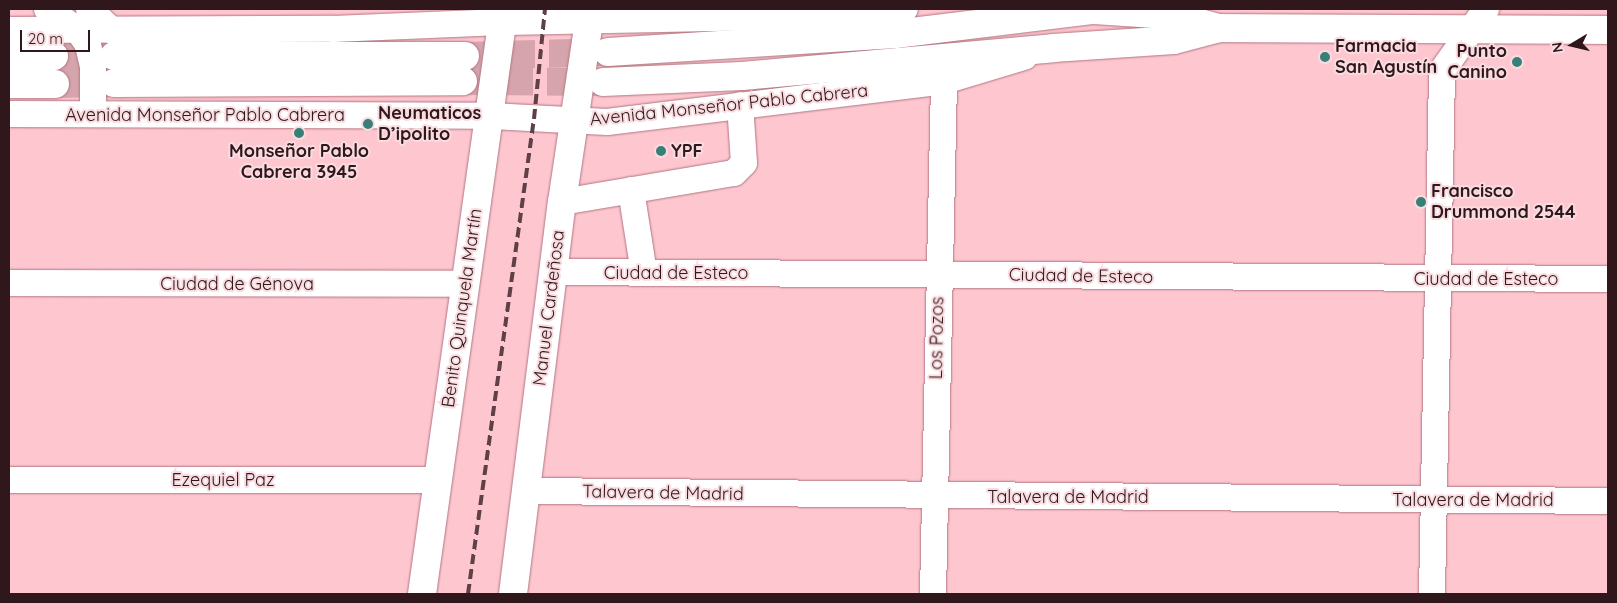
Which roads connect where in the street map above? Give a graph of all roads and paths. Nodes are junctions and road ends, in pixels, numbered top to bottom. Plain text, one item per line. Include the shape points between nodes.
1 (47, 9) edge
2 (905, 9) edge
3 (1089, 9) edge
4 (1172, 12) edge
5 (503, 15) edge
6 (590, 15) edge
7 (83, 19) edge
8 (1479, 20) edge
9 (1220, 28) junction
10 (9, 30) edge
11 (1608, 30) edge
12 (114, 43) junction
13 (1053, 48) junction
14 (608, 52) tunnel mouth
15 (9, 56) edge
16 (54, 56) tunnel mouth
17 (944, 81) junction
18 (602, 82) tunnel mouth
19 (114, 83) tunnel mouth
20 (9, 84) edge
21 (55, 84) tunnel mouth
22 (740, 105) junction
23 (9, 114) edge
24 (93, 114) junction
25 (490, 116) junction
26 (574, 121) junction
27 (631, 190) junction
28 (562, 202) junction
29 (553, 272) junction
30 (644, 273) junction
31 (939, 274) junction
32 (1438, 279) junction
33 (1608, 279) edge
34 (9, 283) edge
35 (465, 284) junction
36 (9, 480) edge
37 (438, 480) junction
38 (527, 491) junction
39 (934, 497) junction
40 (1433, 499) junction
41 (1608, 501) edge
42 (422, 594) edge
43 (513, 594) edge
44 (933, 594) edge
45 (1432, 594) edge

1 - 7 street
2 - 6 street via 805,16
3 - 4 main road, Avenida Monseñor Pablo Cabrera
3 - 14 main road, Avenida Monseñor Pablo Cabrera via 895,34
4 - 9 main road, Avenida Monseñor Pablo Cabrera
5 - 6 street
5 - 12 street
5 - 25 main road, Benito Quinquela Martín
6 - 26 main road, Manuel Cardeñosa
7 - 10 street
7 - 12 street
7 - 24 street via 94,66
8 - 9 main road, Avenida Monseñor Pablo Cabrera
8 - 11 main road, Avenida Monseñor Pablo Cabrera
8 - 32 street via 1442,70
9 - 13 main road, Avenida Monseñor Pablo Cabrera via 1174,40
12 - 19 main road, Avenida Monseñor Pablo Cabrera via 464,68
13 - 17 street, Avenida Monseñor Pablo Cabrera
13 - 18 main road, Avenida Monseñor Pablo Cabrera via 742,76
15 - 16 main road
17 - 22 street, Avenida Monseñor Pablo Cabrera
17 - 31 street, Los Pozos
20 - 21 main road, Avenida Monseñor Pablo Cabrera
22 - 26 street, Avenida Monseñor Pablo Cabrera via 607,122
22 - 27 street via 744,163 734,173
23 - 24 street, Avenida Monseñor Pablo Cabrera
24 - 25 street, Avenida Monseñor Pablo Cabrera
25 - 26 street, Avenida Monseñor Pablo Cabrera
25 - 35 main road, Benito Quinquela Martín
26 - 28 main road, Manuel Cardeñosa
27 - 28 street
27 - 30 street
28 - 29 main road, Manuel Cardeñosa
29 - 30 street, Ciudad de Esteco
29 - 38 main road, Manuel Cardeñosa
30 - 31 street, Ciudad de Esteco
31 - 32 street, Ciudad de Esteco
31 - 39 street, Los Pozos
32 - 33 street, Ciudad de Esteco
32 - 40 street
34 - 35 street, Ciudad de Génova
35 - 37 main road, Benito Quinquela Martín
36 - 37 street, Ezequiel Paz
37 - 42 main road, Benito Quinquela Martín
38 - 39 street, Talavera de Madrid
38 - 43 main road, Manuel Cardeñosa
39 - 40 street, Talavera de Madrid
39 - 44 street, Los Pozos
40 - 41 street, Talavera de Madrid
40 - 45 street

